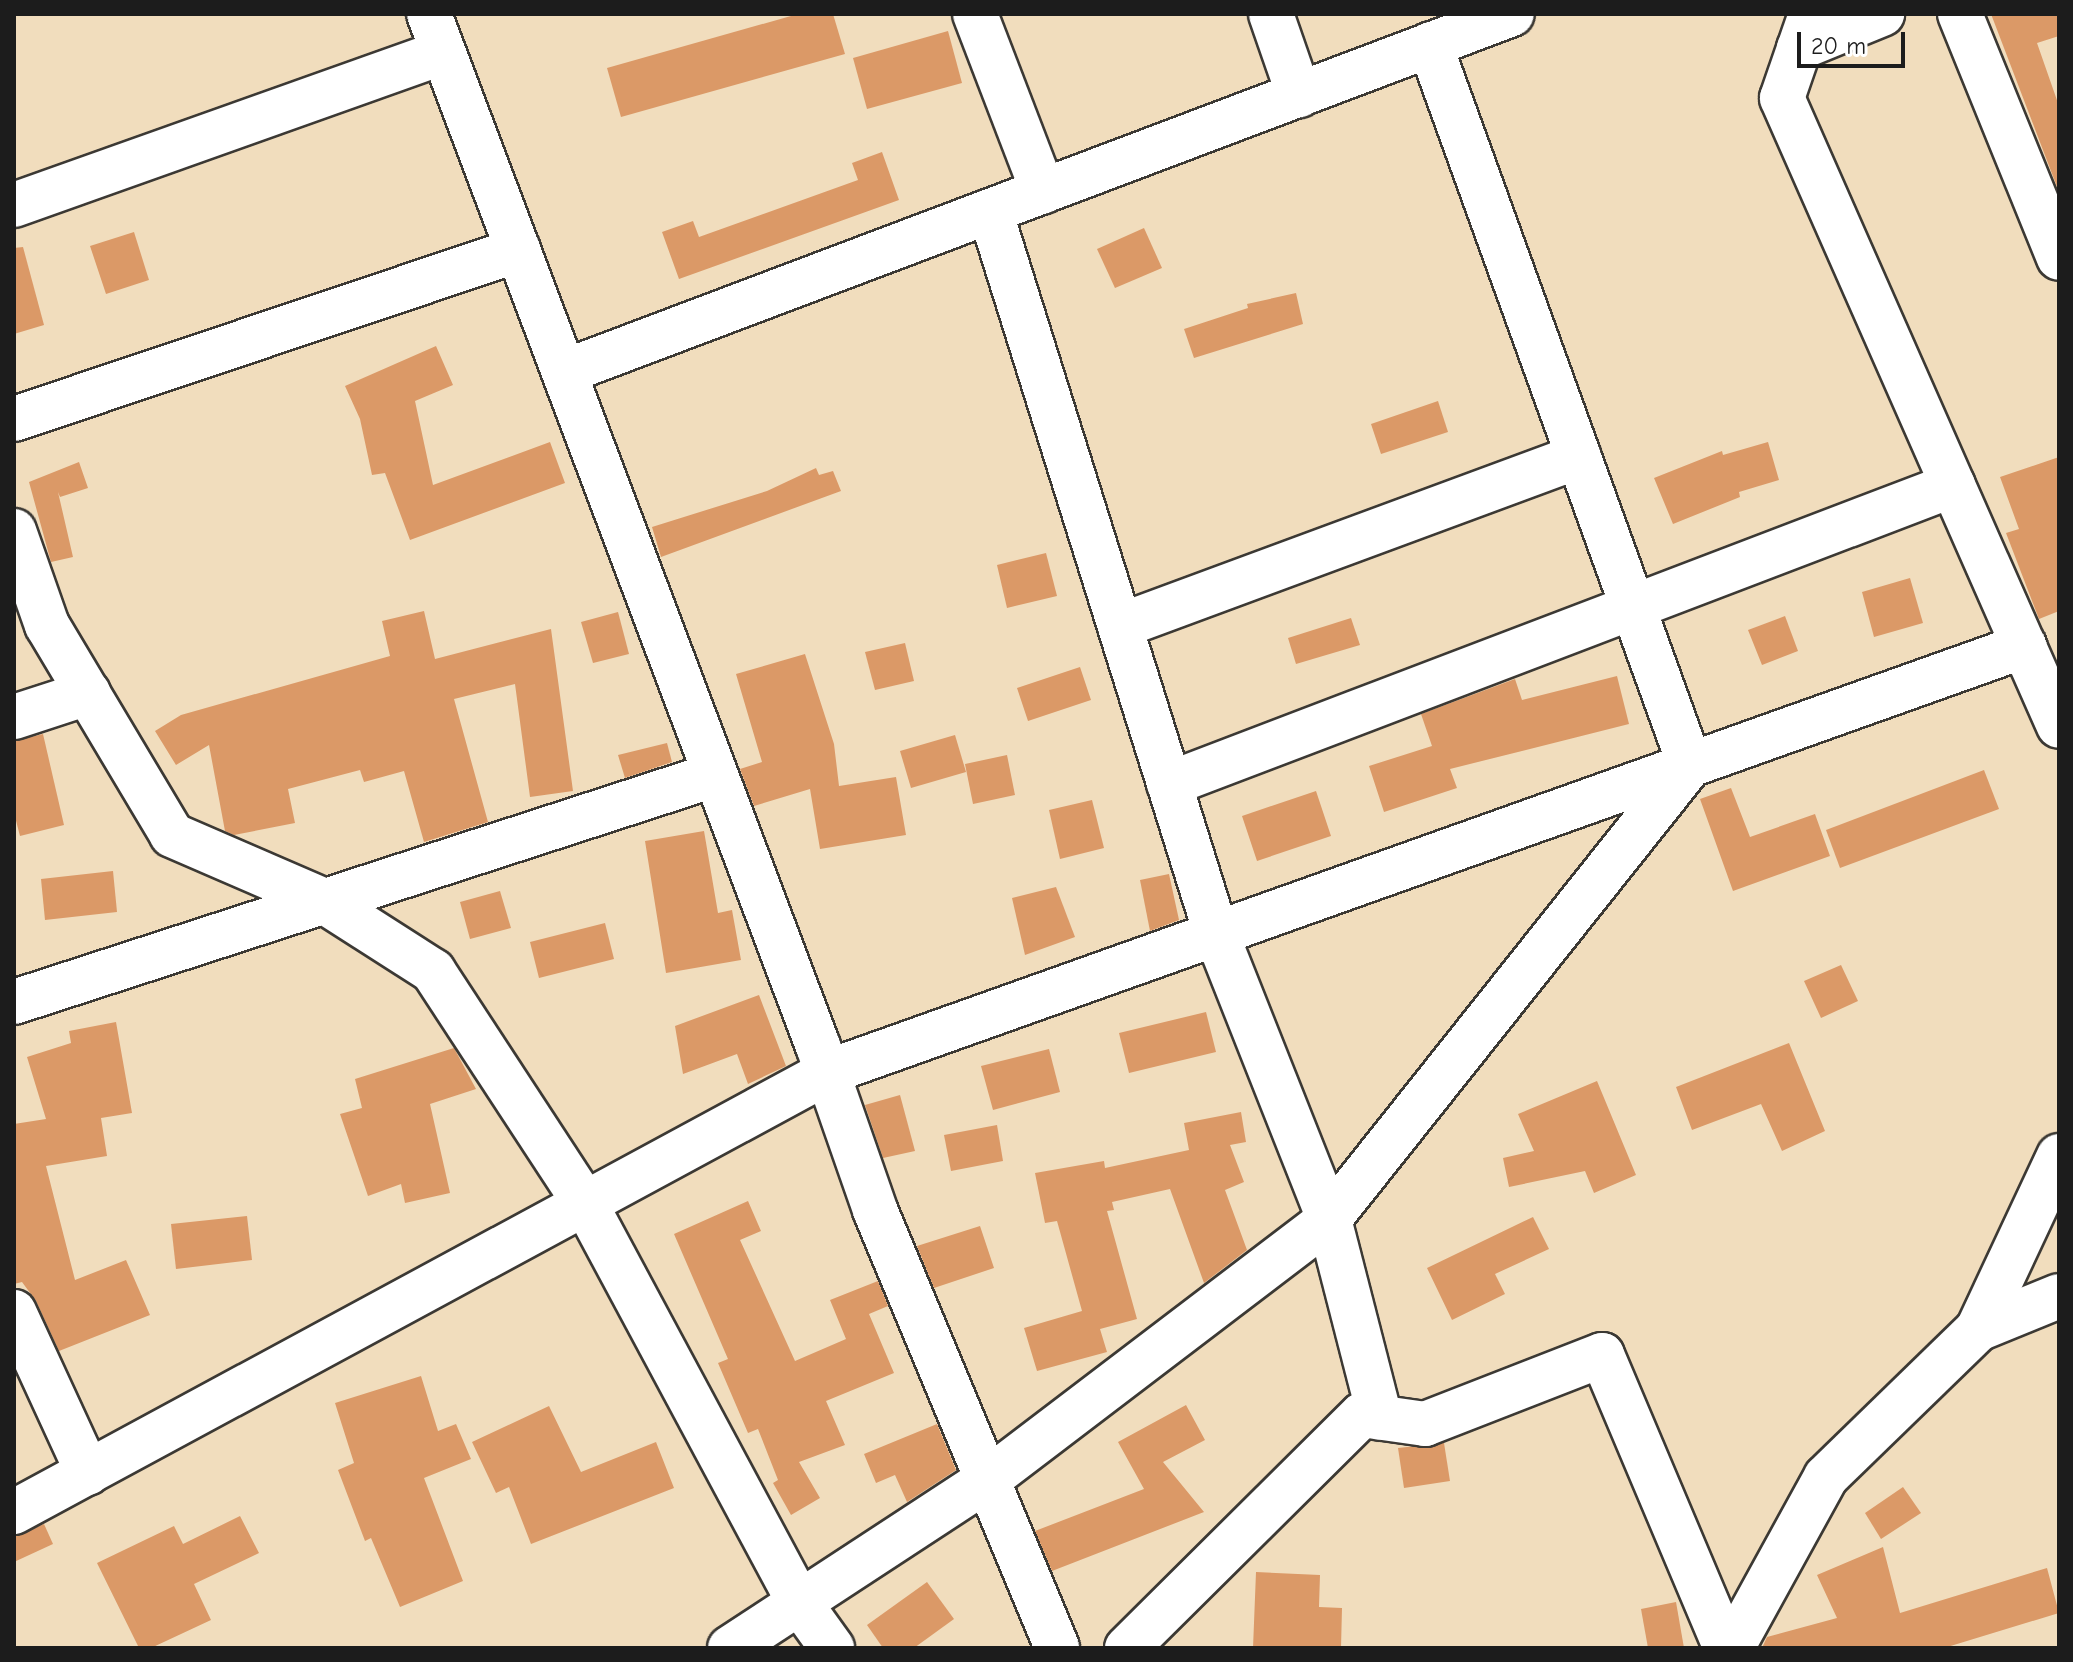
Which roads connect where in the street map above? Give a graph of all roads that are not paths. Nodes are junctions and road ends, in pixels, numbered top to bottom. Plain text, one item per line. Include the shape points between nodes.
1 (975, 14) edge
2 (1271, 14) edge
3 (1512, 14) edge
4 (1882, 14) edge
5 (1960, 14) edge
6 (1805, 31) edge
7 (436, 33) edge
8 (1430, 45) junction
9 (1299, 95) junction
10 (2044, 175) edge
11 (1043, 191) junction
12 (14, 205) edge
13 (990, 211) junction
14 (518, 250) junction
15 (2059, 258) edge
16 (564, 372) junction
17 (14, 419) edge
18 (1579, 456) junction
19 (1953, 485) junction
20 (14, 531) edge
21 (1633, 607) junction
22 (1120, 626) junction
23 (2024, 646) junction
24 (88, 693) junction
25 (14, 717) edge
26 (2059, 726) edge
27 (1690, 765) junction
28 (714, 775) junction
29 (1169, 784) junction
30 (322, 900) junction
31 (1216, 933) junction
32 (14, 1002) edge
33 (828, 1072) junction
34 (2059, 1156) edge
35 (585, 1203) junction
36 (1329, 1219) junction
37 (2059, 1296) edge
38 (14, 1312) edge
39 (1978, 1329) junction
40 (1380, 1418) junction
41 (88, 1473) junction
42 (987, 1480) junction
43 (14, 1512) edge
44 (799, 1602) junction
45 (730, 1648) edge
46 (832, 1648) edge
47 (1057, 1648) edge
48 (1127, 1648) edge
49 (1726, 1648) edge
50 (1732, 1648) edge

1 - 11 street
2 - 9 street
3 - 8 street
4 - 6 street
5 - 10 street
6 - 19 street via 1782,98
7 - 12 street
7 - 14 street
8 - 9 street
8 - 18 street
9 - 11 street
10 - 15 street
11 - 13 street
13 - 16 street
13 - 22 street
14 - 16 street
14 - 17 street
16 - 28 street
18 - 21 street
18 - 22 street
19 - 21 street
19 - 23 street
20 - 24 street via 47,625
21 - 27 street
21 - 29 street
22 - 29 street
23 - 26 street
23 - 27 street
24 - 25 street
24 - 30 street via 172,835
27 - 31 street
27 - 36 street
28 - 30 street
28 - 33 street
29 - 31 street
30 - 32 street
30 - 35 street via 433,971
31 - 33 street
31 - 36 street
33 - 35 street
33 - 42 street via 875,1210
34 - 39 street
35 - 41 street
35 - 44 street
36 - 40 street
36 - 42 street
37 - 39 street
38 - 41 street
39 - 50 street via 1826,1477
40 - 48 street via 1362,1415
40 - 49 street via 1425,1424 1602,1355
41 - 43 street
42 - 44 street
42 - 47 street
44 - 45 street
44 - 46 street

